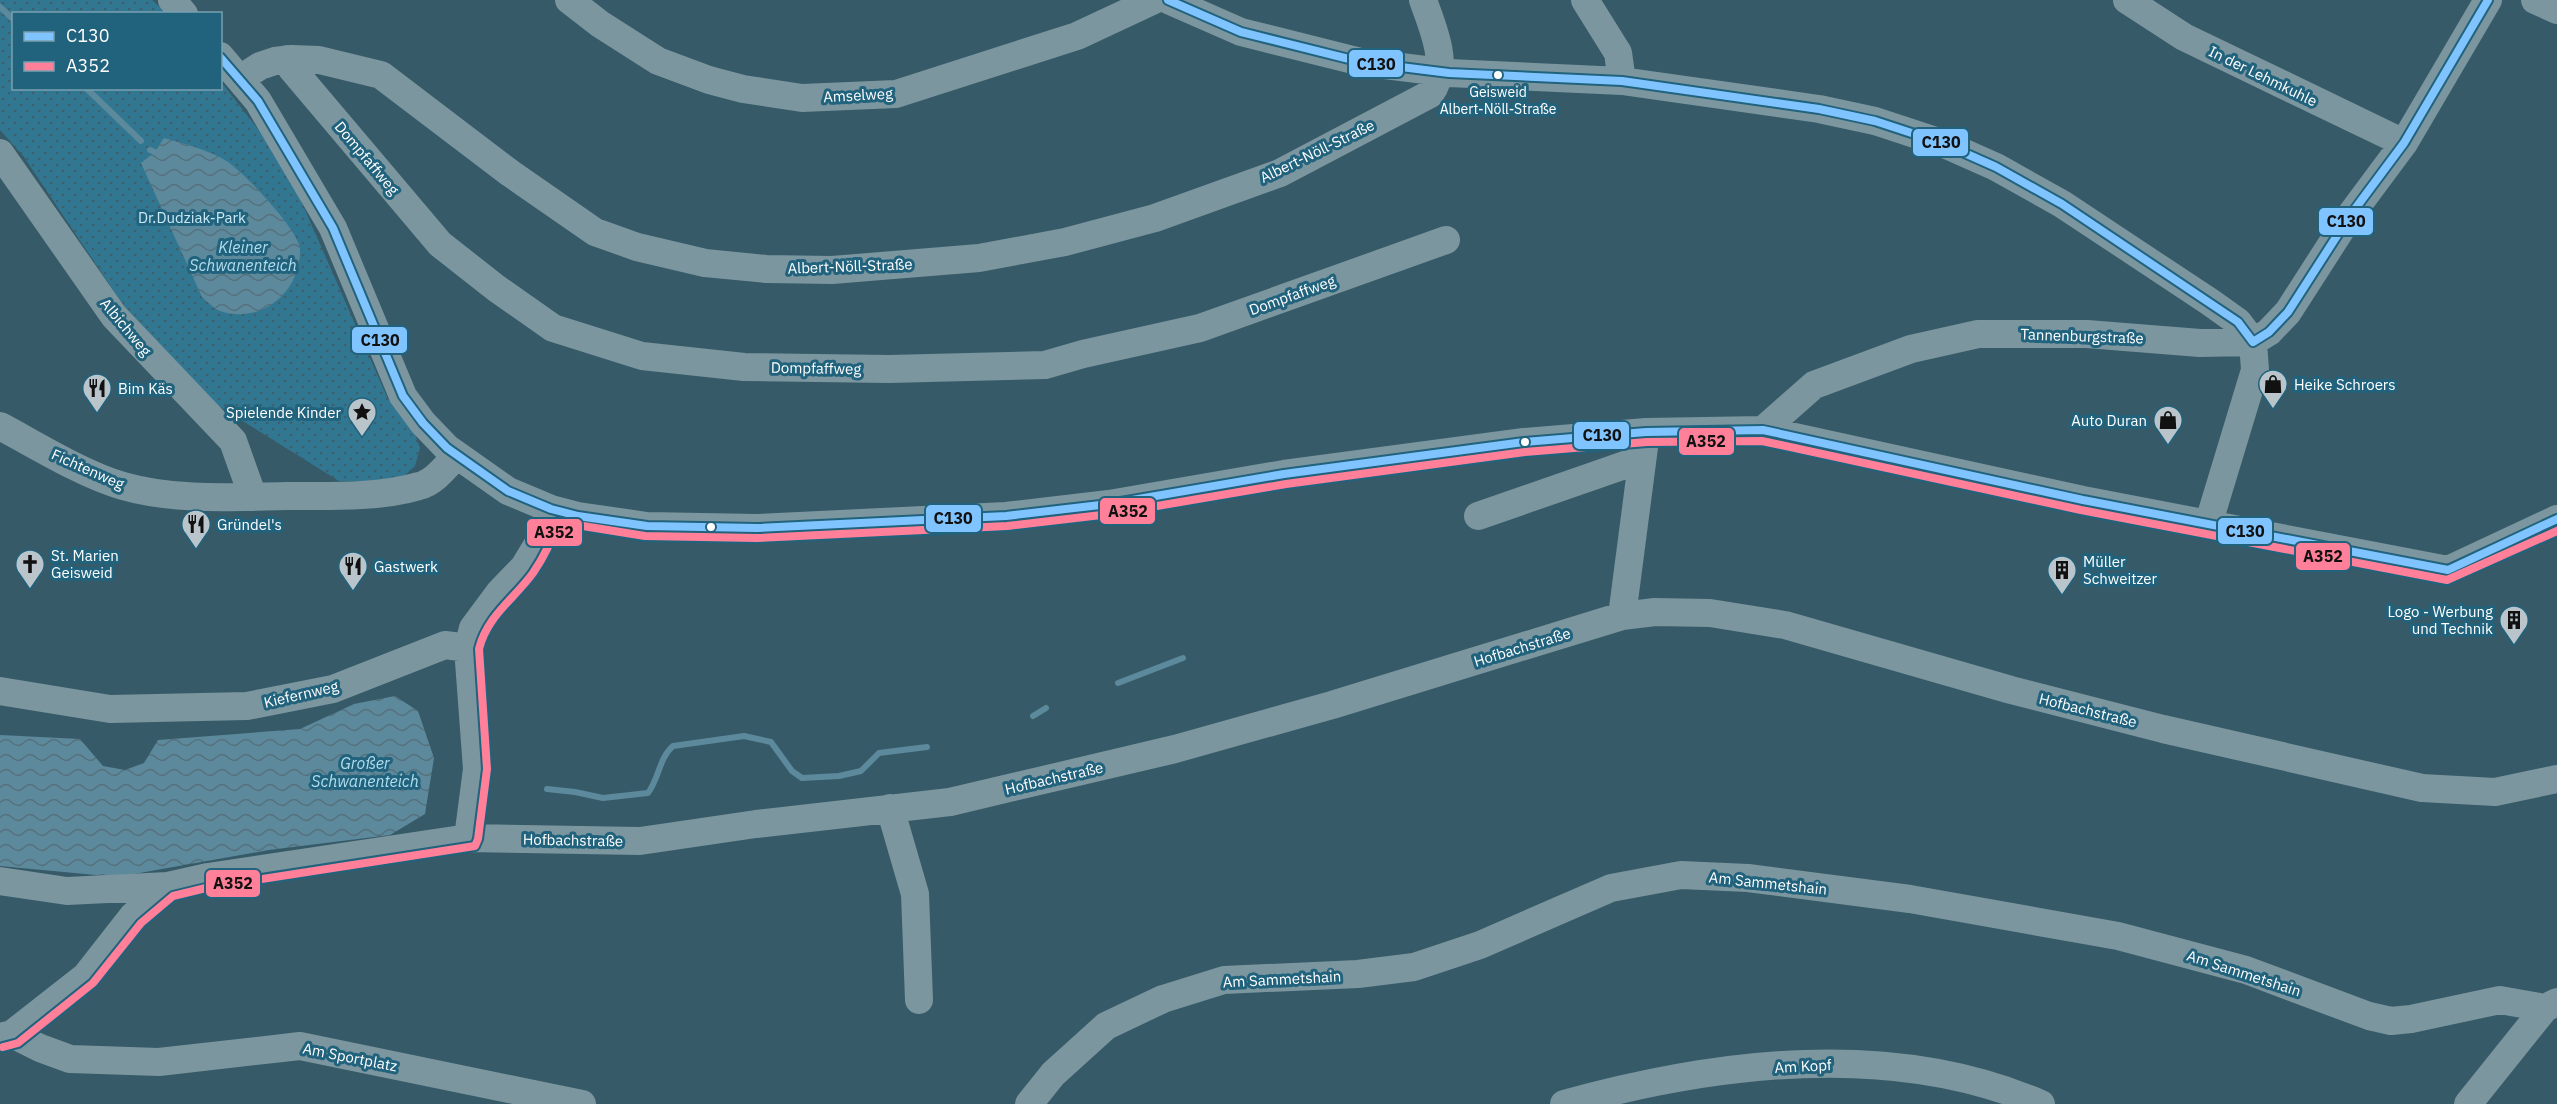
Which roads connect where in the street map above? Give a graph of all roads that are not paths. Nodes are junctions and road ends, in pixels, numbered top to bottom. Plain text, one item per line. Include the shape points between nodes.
1 (172, 0) edge
2 (569, 0) edge
3 (1154, 0) edge
4 (1168, 0) edge
5 (1424, 0) edge
6 (1585, 0) edge
7 (2127, 0) edge
8 (2488, 0) edge
9 (2535, 0) edge
10 (2557, 10) edge
11 (182, 12) edge
12 (222, 58) edge
13 (287, 59) junction
14 (1440, 72) junction
15 (240, 79) junction
16 (1622, 81) junction
17 (2404, 143) junction
18 (0, 153) edge
19 (1446, 240) dead end
20 (2253, 342) junction
21 (0, 426) edge
22 (1763, 430) junction
23 (1644, 446) junction
24 (457, 455) junction
25 (253, 497) junction
26 (551, 509) junction
27 (1478, 516) dead end
28 (2557, 519) edge
29 (2208, 525) junction
30 (1622, 616) junction
31 (468, 648) junction
32 (2, 692) edge
33 (2557, 779) edge
34 (890, 808) junction
35 (468, 838) junction
36 (0, 881) edge
37 (168, 886) junction
38 (919, 1000) dead end
39 (2551, 1005) edge
40 (6, 1035) edge
41 (582, 1104) edge
42 (1029, 1104) edge
43 (1564, 1104) edge
44 (2041, 1104) edge
45 (2468, 1104) edge

1 - 11 street
2 - 3 street, Amselweg via 658,61 709,81 802,98 896,94 1077,36
4 - 14 street via 1241,32 1362,62
5 - 14 street via 1439,49
6 - 16 street via 1618,53
7 - 17 street, In der Lehmkuhle via 2184,37
8 - 17 street
9 - 10 street
12 - 15 street
13 - 14 street, Albert-Nöll-Straße via 319,60 381,75 595,232 637,247 705,263 832,270 979,258 1065,242 1155,218 1280,173 1430,94
13 - 15 street, Albert-Nöll-Straße via 260,66
13 - 19 street, Dompfaffweg via 440,243 553,328 642,356 744,367 1045,365 1200,328
14 - 16 street
15 - 24 street via 258,101 333,228 403,396 428,428
16 - 20 street via 1819,109 1875,121 1942,143 1996,167 2062,204 2238,322
17 - 20 street via 2349,217 2288,312
18 - 25 street, Albichweg via 114,316 233,441
20 - 22 street, Tannenburgstraße via 2200,343 2087,334 1978,334 1911,349 1815,385
20 - 29 street via 2255,370
21 - 25 street, Fichtenweg via 120,485 152,493
22 - 23 street
22 - 29 street
23 - 26 street via 1501,445 1006,516 757,528 647,526
23 - 27 street
23 - 30 street
24 - 25 street, Fichtenweg via 432,480 420,486 387,492
24 - 26 street via 508,491
26 - 31 street via 541,539 524,567 473,628
28 - 29 street via 2448,570
30 - 33 street, Hofbachstraße via 1710,613 1785,625 2022,693 2422,788 2495,792
30 - 34 street, Hofbachstraße via 1332,705 1176,748 950,802
31 - 32 street, Kiefernweg via 445,645 333,689 247,706 110,709
31 - 35 street via 477,769
34 - 35 street, Hofbachstraße via 640,841
34 - 38 street via 915,894
35 - 37 street, Hofbachstraße
36 - 37 street, Hofbachstraße via 68,891
37 - 40 street, Hofbachstraße via 133,916 86,976
39 - 42 street, Am Sammetshain via 2500,999 2391,1021 2246,970 2118,936 1911,899 1748,878 1681,875 1611,888 1480,945 1414,967 1358,974 1224,980 1163,999 1106,1026 1053,1074
39 - 45 street
40 - 41 street, Am Sportplatz via 70,1059 159,1062 300,1046
43 - 44 street, Am Kopf via 1607,1092 1747,1068 1866,1063 1943,1073

